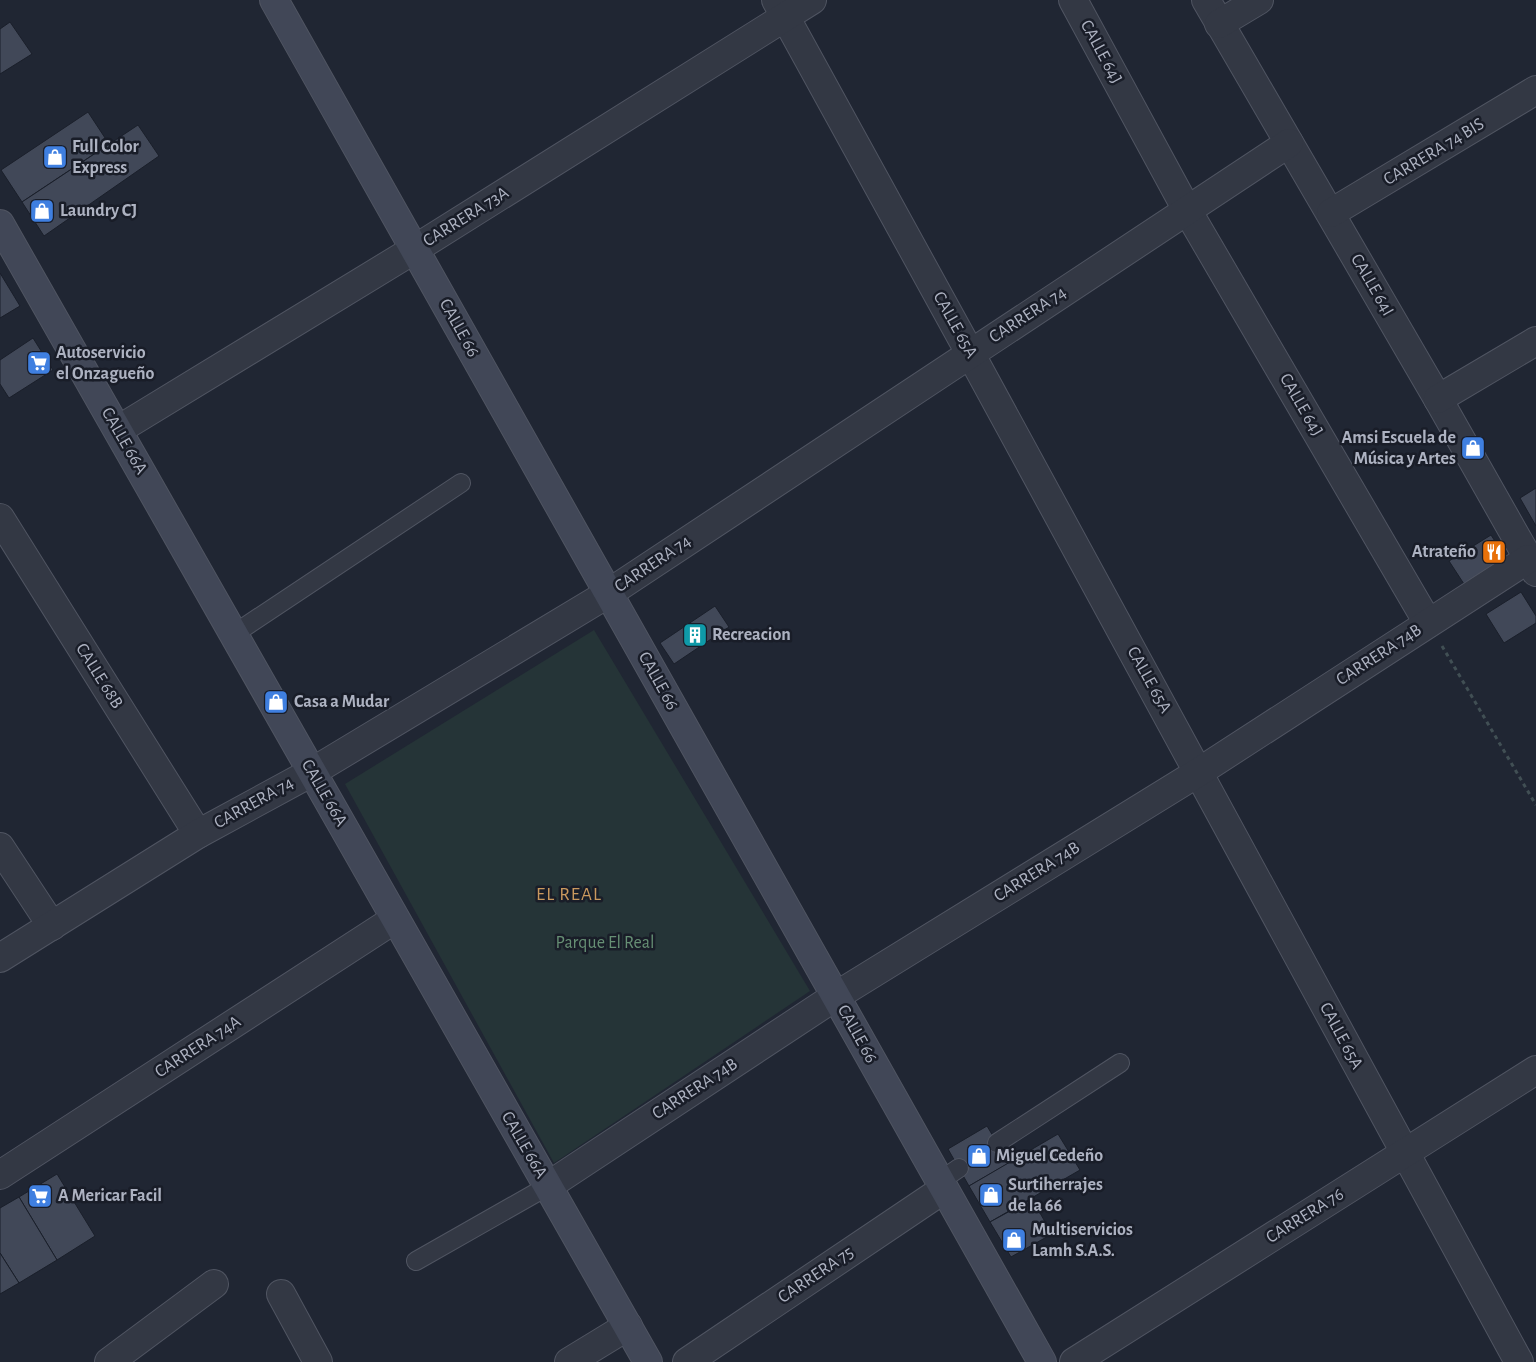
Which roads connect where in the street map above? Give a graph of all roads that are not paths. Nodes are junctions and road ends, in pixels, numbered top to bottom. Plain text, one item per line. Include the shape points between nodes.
1 (274, 0) edge
2 (812, 0) edge
3 (1073, 0) edge
4 (1206, 0) edge
5 (1259, 0) edge
6 (780, 8) edge
7 (1220, 24) junction
8 (1536, 90) edge
9 (1289, 143) junction
10 (1187, 210) junction
11 (1331, 213) junction
12 (0, 224) edge
13 (415, 249) junction
14 (1536, 341) edge
15 (970, 353) junction
16 (1438, 399) junction
17 (118, 430) junction
18 (461, 483) dead end
19 (0, 518) edge
20 (1532, 565) edge
21 (609, 593) junction
22 (1428, 623) junction
23 (234, 634) junction
24 (312, 772) junction
25 (1199, 772) junction
26 (198, 834) junction
27 (0, 847) edge
28 (396, 919) junction
29 (52, 926) junction
30 (0, 958) edge
31 (836, 996) junction
32 (1120, 1063) dead end
33 (1536, 1070) edge
34 (997, 1143) dead end
35 (1404, 1153) junction
36 (0, 1175) edge
37 (948, 1179) junction
38 (548, 1186) junction
39 (416, 1261) dead end
40 (214, 1284) dead end
41 (281, 1294) dead end
42 (628, 1326) junction
43 (109, 1362) edge
44 (318, 1362) edge
45 (569, 1362) edge
46 (648, 1362) edge
47 (687, 1362) edge
48 (1042, 1362) edge
49 (1074, 1362) edge
50 (1519, 1362) edge

1 - 13 street, CALLE 66
2 - 6 street, CARRERA 73A
3 - 10 street, CALLE 64J
4 - 7 street, CALLE 64I
5 - 7 street
6 - 13 street, CARRERA 73A
6 - 15 street, CALLE 65A
7 - 9 street, CALLE 64I
8 - 11 street, CARRERA 74 BIS
9 - 10 street, CARRERA 74
9 - 11 street, CALLE 64I
10 - 15 street, CARRERA 74
10 - 22 street, CALLE 64J
11 - 16 street, CALLE 64I
12 - 17 street, CALLE 66A
13 - 17 street, CARRERA 73A
13 - 21 street, CALLE 66
14 - 16 street
15 - 21 street, CARRERA 74
15 - 25 street, CALLE 65A
16 - 20 street, CALLE 64I
17 - 23 street, CALLE 66A
18 - 23 lane
19 - 26 street, CALLE 68B
20 - 22 street, CARRERA 74B
21 - 24 street, CARRERA 74
21 - 31 street, CALLE 66
22 - 25 street, CARRERA 74B
23 - 24 street, CALLE 66A
24 - 26 street, CARRERA 74
24 - 28 street, CALLE 66A
25 - 31 street, CARRERA 74B
25 - 35 street, CALLE 65A
26 - 29 street, CARRERA 74
27 - 29 street
28 - 36 street, CARRERA 74A
28 - 38 street, CALLE 66A
29 - 30 street, CARRERA 74
31 - 37 street, CALLE 66
31 - 38 street, CARRERA 74B
32 - 34 lane
33 - 35 street, CARRERA 76
35 - 49 street, CARRERA 76
35 - 50 street, CALLE 65A
37 - 47 street, CARRERA 75
37 - 48 street, CALLE 66
38 - 39 lane
38 - 42 street, CALLE 66A
40 - 43 street
41 - 44 street
42 - 45 street
42 - 46 street, CALLE 66A

